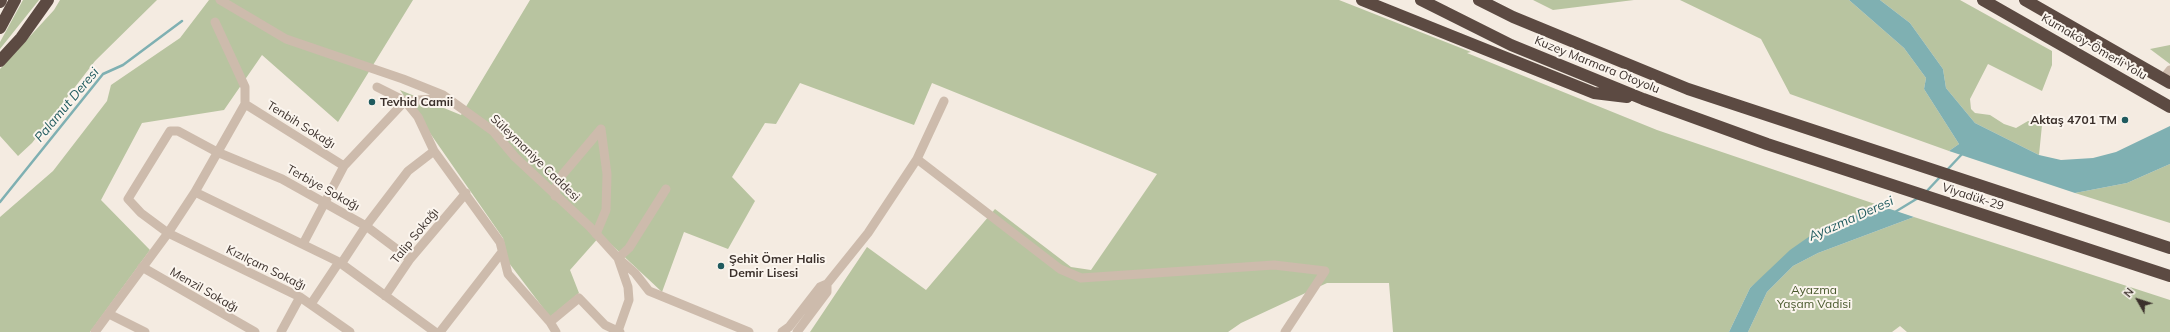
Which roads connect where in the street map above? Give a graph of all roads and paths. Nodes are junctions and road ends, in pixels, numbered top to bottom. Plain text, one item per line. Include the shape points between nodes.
1 (16, 0) edge
2 (48, 0) edge
3 (220, 0) edge
4 (1362, 0) edge
5 (1421, 0) edge
6 (1480, 0) edge
7 (1983, 0) edge
8 (2025, 0) edge
9 (215, 22) dead end
10 (0, 28) edge
11 (0, 61) edge
12 (2168, 77) edge
13 (377, 87) dead end
14 (447, 98) junction
15 (1643, 99) junction
16 (405, 101) junction
17 (944, 101) dead end
18 (245, 104) junction
19 (2170, 107) edge
20 (1776, 118) joint
21 (1767, 144) joint
22 (434, 151) junction
23 (217, 152) junction
24 (918, 159) junction
25 (344, 166) junction
26 (666, 188) dead end
27 (195, 192) junction
28 (466, 193) junction
29 (555, 196) junction
30 (324, 202) junction
31 (366, 226) junction
32 (168, 234) junction
33 (596, 234) junction
34 (303, 244) junction
35 (2170, 248) edge
36 (502, 252) junction
37 (618, 258) junction
38 (410, 259) junction
39 (340, 263) junction
40 (142, 267) junction
41 (2170, 276) edge
42 (827, 284) junction
43 (385, 296) junction
44 (300, 297) junction
45 (311, 304) junction
46 (109, 314) junction
47 (550, 322) junction
48 (96, 332) edge
49 (145, 332) edge
50 (255, 332) edge
51 (281, 332) edge
52 (350, 332) edge
53 (435, 332) edge
54 (440, 332) edge
55 (556, 332) edge
56 (619, 332) edge
57 (749, 332) edge
58 (782, 332) edge
59 (797, 332) edge
60 (1285, 332) edge

1 - 10 highway
2 - 11 highway via 21,38
3 - 14 street, Süleymaniye Caddesi via 286,39 403,79
4 - 15 highway via 1594,93
5 - 15 highway, Kuzey Marmara Otoyolu via 1511,45
6 - 20 highway, Kuzey Marmara Otoyolu via 1513,17 1688,89
7 - 19 highway, Kurnaköy-Ömerli Yolu
8 - 12 highway, Kurnaköy-Ömerli Yolu
9 - 18 street via 245,87
13 - 16 street
14 - 16 street
14 - 29 street, Süleymaniye Caddesi via 493,131 515,157
15 - 21 highway, Kuzey Marmara Otoyolu
16 - 22 street via 418,117
16 - 25 street
17 - 24 street
18 - 23 street
18 - 25 street, Tenbih Sokağı
20 - 35 highway, Viyadük-29
21 - 41 highway, Viyadük-29
22 - 28 street
22 - 31 street via 408,171
23 - 27 street
23 - 30 street, Terbiye Sokağı via 282,179
23 - 32 street, Terbiye Sokağı via 178,131 170,131 128,199
24 - 42 street via 868,233
24 - 60 street via 1060,270 1082,278 1274,265 1325,271
25 - 30 street
26 - 37 street via 629,248
27 - 32 street
27 - 34 street
28 - 36 street via 500,242
28 - 38 street, Talip Sokağı
29 - 33 street, Süleymaniye Caddesi
29 - 33 street via 563,174 601,129 607,174 606,210
30 - 31 street, Terbiye Sokağı
30 - 34 street
31 - 38 street, Terbiye Sokağı
31 - 39 street
32 - 40 street
32 - 44 street, Kızılçam Sokağı
33 - 37 street, Süleymaniye Caddesi
34 - 39 street
36 - 47 street via 508,274
36 - 54 street
37 - 56 street via 628,288 629,300
37 - 57 street, Süleymaniye Caddesi via 650,291
38 - 43 street, Talip Sokağı
39 - 43 street
39 - 45 street
40 - 46 street
40 - 50 street, Menzil Sokağı
42 - 58 street via 820,287 789,327
42 - 59 street via 827,292
43 - 53 street
44 - 45 street, Kızılçam Sokağı
44 - 51 street
45 - 52 street, Kızılçam Sokağı
46 - 48 street
46 - 49 street
47 - 55 street
47 - 56 street via 579,298 605,324

